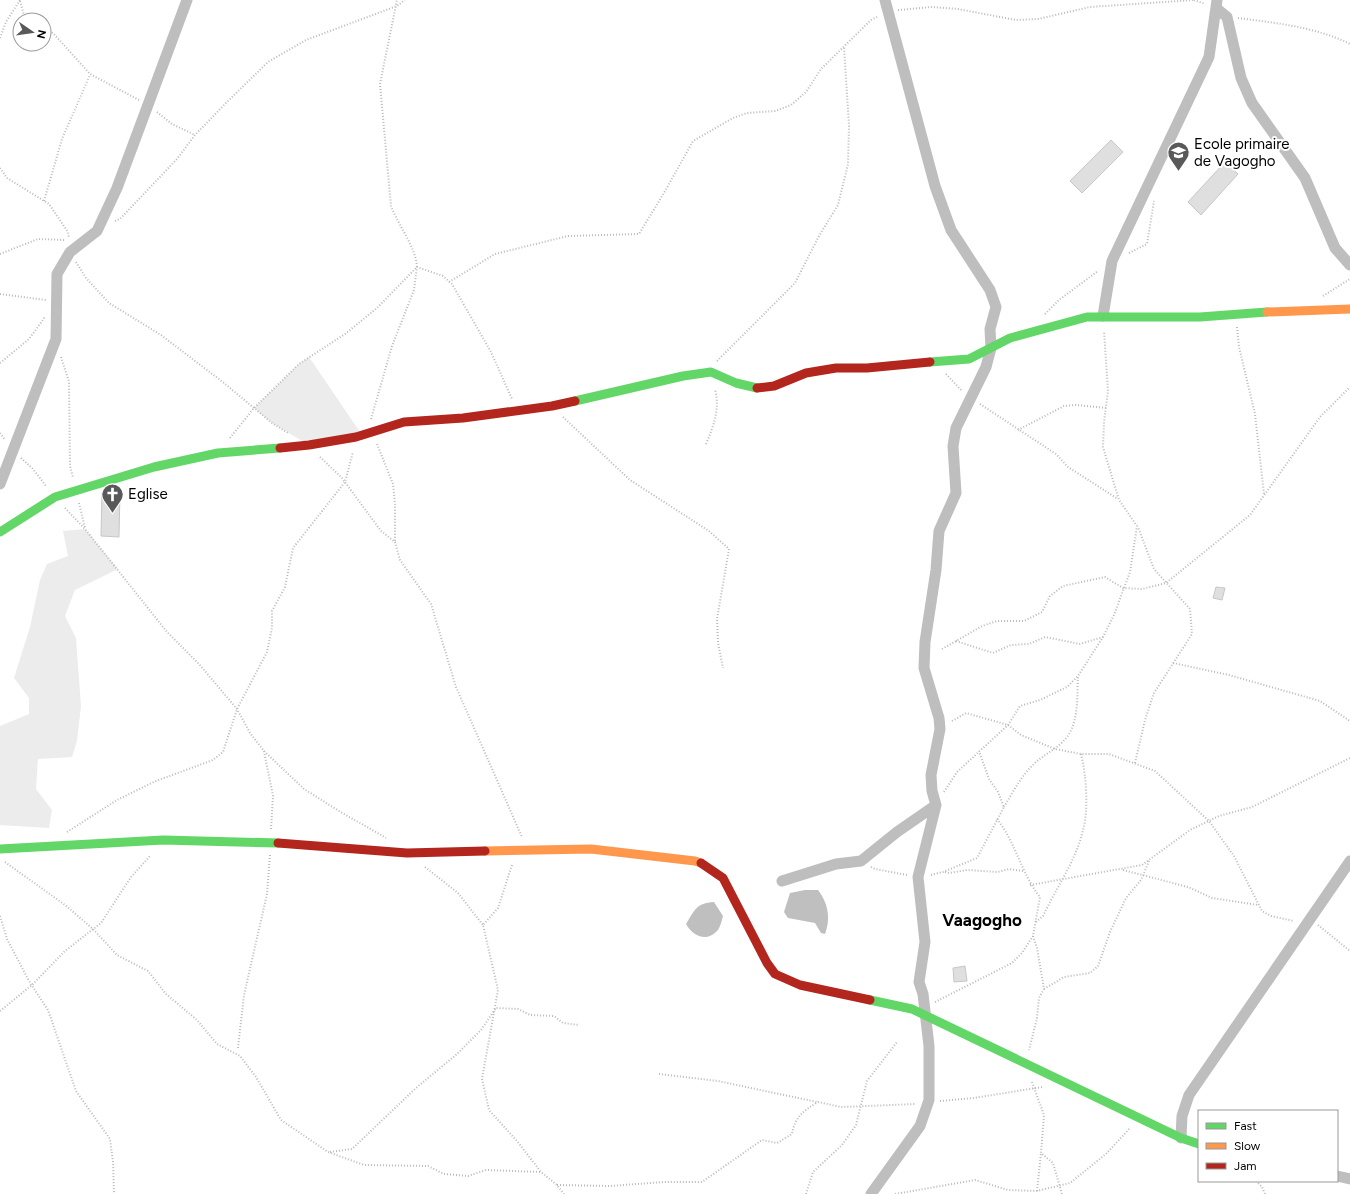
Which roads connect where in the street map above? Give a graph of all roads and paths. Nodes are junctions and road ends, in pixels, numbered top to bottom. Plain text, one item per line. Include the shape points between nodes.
1 (20, 0) edge
2 (187, 0) edge
3 (397, 0) edge
4 (405, 0) edge
5 (885, 0) edge
6 (1194, 0) edge
7 (1217, 4) edge
8 (397, 6) junction
9 (23, 12) edge
10 (888, 12) junction
11 (1227, 17) junction
12 (52, 32) edge
13 (0, 38) edge
14 (1350, 44) edge
15 (844, 47) junction
16 (90, 74) junction
17 (148, 105) junction
18 (195, 135) junction
19 (0, 168) edge
20 (1155, 197) dead end
21 (44, 201) junction
22 (114, 222) dead end
23 (70, 252) junction
24 (0, 254) edge
25 (1112, 261) junction
26 (1350, 265) edge
27 (417, 267) junction
28 (449, 282) junction
29 (0, 294) edge
30 (57, 301) junction
31 (1350, 309) edge
32 (1235, 314) junction
33 (1043, 316) dead end
34 (1103, 316) junction
35 (56, 339) junction
36 (991, 348) junction
37 (936, 362) junction
38 (0, 363) edge
39 (711, 372) junction
40 (1350, 387) edge
41 (970, 397) junction
42 (552, 406) junction
43 (254, 408) junction
44 (1106, 408) junction
45 (518, 411) junction
46 (1018, 430) junction
47 (372, 431) junction
48 (0, 433) edge
49 (290, 434) dead end
50 (356, 437) junction
51 (706, 444) dead end
52 (309, 445) junction
53 (13, 451) junction
54 (218, 453) junction
55 (345, 482) junction
56 (0, 484) edge
57 (77, 491) junction
58 (1264, 495) junction
59 (55, 497) junction
60 (1118, 500) junction
61 (1137, 526) junction
62 (85, 529) junction
63 (0, 532) edge
64 (395, 542) junction
65 (1166, 583) junction
66 (1123, 588) junction
67 (1103, 637) junction
68 (956, 641) junction
69 (942, 649) dead end
70 (1173, 663) junction
71 (723, 668) dead end
72 (1078, 676) junction
73 (237, 709) junction
74 (952, 721) dead end
75 (1350, 721) edge
76 (1008, 725) junction
77 (1055, 749) junction
78 (264, 751) junction
79 (980, 751) junction
80 (1081, 754) junction
81 (1350, 758) edge
82 (1135, 763) junction
83 (936, 805) junction
84 (1004, 807) junction
85 (997, 819) junction
86 (1209, 821) junction
87 (65, 834) dead end
88 (163, 840) junction
89 (390, 840) dead end
90 (270, 842) junction
91 (0, 848) edge
92 (515, 850) junction
93 (526, 850) junction
94 (1151, 858) junction
95 (0, 859) edge
96 (861, 861) junction
97 (1350, 861) edge
98 (424, 867) dead end
99 (1122, 870) junction
100 (1024, 871) junction
101 (943, 872) junction
102 (1143, 875) junction
103 (918, 877) junction
104 (1062, 878) junction
105 (782, 881) dead end
106 (1030, 885) junction
107 (1258, 905) junction
108 (0, 916) edge
109 (1035, 923) junction
110 (1308, 924) junction
111 (483, 925) junction
112 (93, 929) junction
113 (1033, 936) junction
114 (1350, 952) edge
115 (32, 985) junction
116 (1044, 989) junction
117 (496, 1008) junction
118 (0, 1011) edge
119 (924, 1012) junction
120 (579, 1025) dead end
121 (897, 1042) dead end
122 (238, 1048) dead end
123 (1030, 1067) junction
124 (659, 1074) dead end
125 (1033, 1087) junction
126 (1047, 1087) dead end
127 (818, 1102) junction
128 (928, 1104) junction
129 (861, 1106) junction
130 (1139, 1118) junction
131 (1181, 1138) junction
132 (1198, 1144) edge
133 (328, 1152) junction
134 (1041, 1153) junction
135 (541, 1172) junction
136 (1338, 1176) edge
137 (1350, 1179) edge
138 (1257, 1182) edge
139 (557, 1185) junction
140 (1061, 1186) junction
141 (1036, 1191) junction
142 (114, 1194) edge
143 (564, 1194) edge
144 (806, 1194) edge
145 (871, 1194) edge
146 (895, 1194) edge
147 (1062, 1194) edge
148 (1266, 1194) edge

1 - 9 path
1 - 13 path via 6,22
2 - 17 street
3 - 8 path
4 - 8 path
5 - 10 street
6 - 10 path via 1090,7 1038,19 1016,20 932,7
7 - 11 street
7 - 25 street via 1209,57
8 - 18 path via 306,40 268,62
8 - 27 path via 380,84 391,206 416,258
10 - 15 path via 871,20
10 - 36 street via 950,230 990,290 996,307 990,329
11 - 14 path via 1286,25 1335,37
11 - 26 street via 1241,78 1252,103 1305,178 1335,248
12 - 16 path
15 - 28 path via 821,69 806,92 791,105 775,111 747,113 693,140 638,234 568,236 495,254
15 - 39 path via 849,126 848,156 838,204 795,283 717,361
16 - 17 path
16 - 21 path via 62,139
17 - 18 path via 172,124
17 - 23 street via 117,188 97,230
18 - 22 path via 177,159 120,219
19 - 21 path via 7,178
20 - 25 path via 1147,244
21 - 24 path via 57,214 70,240 38,239
23 - 30 street via 57,274
23 - 43 path via 86,278 109,303 161,335
25 - 33 path via 1059,300
25 - 34 street
27 - 28 path via 443,276
27 - 43 path via 377,308 345,334 299,364
27 - 47 path via 414,290 392,346 370,421
28 - 45 path via 491,352
29 - 30 path
30 - 35 street
30 - 38 path via 30,339
31 - 32 street
32 - 34 street via 1200,317
32 - 58 path via 1239,347 1255,414
34 - 36 street via 1053,325 1010,338
34 - 44 path via 1108,391
35 - 53 street
35 - 57 path via 69,382 70,466
36 - 37 street via 969,360
36 - 41 street via 986,367
37 - 39 street via 828,369 806,373 774,386 758,388 736,384
37 - 41 path via 962,392
39 - 42 street
39 - 51 path via 717,399 716,420
40 - 58 path via 1320,417
41 - 46 path
41 - 83 street via 956,428 953,446 956,493 938,531 936,570 925,642 924,668 940,729 931,775
42 - 45 street
42 - 71 path via 630,480 709,531 729,549 716,619
43 - 49 path
43 - 54 path
44 - 46 path via 1064,406
44 - 60 path via 1103,447
45 - 47 street via 463,418 418,420
46 - 60 path via 1056,454 1068,467
47 - 50 street
47 - 64 path via 393,484
48 - 53 path
50 - 52 street
50 - 55 path
52 - 54 street
52 - 55 path
53 - 56 street
53 - 59 path via 33,469
54 - 57 street via 154,468
55 - 64 path via 381,531
55 - 73 path via 293,548 285,587 272,611 272,628 267,652
57 - 59 street
57 - 62 path
58 - 65 path via 1250,515
59 - 62 path
59 - 63 street
60 - 61 path
61 - 65 path via 1154,570
61 - 66 path via 1130,572
62 - 73 path via 167,632 199,664
64 - 93 path via 400,560 431,604 456,687
65 - 66 path via 1142,589
65 - 70 path via 1190,609 1192,620 1192,634
66 - 67 path
66 - 68 path via 1105,577 1063,586 1050,596 1042,612 1024,622 997,621 982,626
67 - 68 path via 1080,644 1045,637 1029,644 1011,645 993,653
67 - 72 path
68 - 69 path
70 - 75 path via 1229,675 1320,701
70 - 82 path via 1154,693
72 - 76 path via 1067,687 1020,706
72 - 77 path via 1075,715 1068,736
73 - 78 path via 250,733
73 - 87 path via 223,752 212,760 156,780 117,800
74 - 76 path via 966,713
76 - 77 path via 1022,735
76 - 79 path
77 - 80 path
77 - 84 path via 1034,763 1022,777
78 - 89 path via 304,789
78 - 90 path via 274,796
79 - 83 path via 957,772
79 - 84 path via 989,779
80 - 82 path via 1109,754
80 - 104 path via 1085,769 1084,830
81 - 86 path via 1252,807
82 - 86 path via 1154,771
83 - 96 street
83 - 103 street
84 - 85 path
85 - 100 path via 1015,847
85 - 101 path via 977,858
86 - 94 path via 1190,830
86 - 107 path via 1234,856
88 - 90 street
88 - 91 street
88 - 112 path via 131,877 101,923
90 - 92 street via 407,853
90 - 122 path via 267,894 244,995
92 - 93 street
92 - 111 path via 498,908
93 - 119 street via 592,849 695,862 707,866 723,878 766,964 775,974 800,985
94 - 99 path via 1142,865
94 - 102 path
95 - 112 path via 65,905
96 - 103 path via 875,869
96 - 105 street via 836,864
97 - 110 street
98 - 111 path via 458,893
99 - 102 path
99 - 104 path
100 - 101 path via 1009,869 998,872
100 - 106 path
101 - 103 path
102 - 107 path via 1188,887 1212,898
102 - 116 path via 1126,898 1098,966 1090,973 1064,977
103 - 119 street via 925,942 919,982
104 - 106 path
104 - 109 path via 1042,916
106 - 109 path via 1040,897
107 - 110 path via 1271,916
108 - 115 path via 7,939
109 - 113 path
110 - 114 path via 1319,925
110 - 131 street via 1189,1095 1182,1116
111 - 117 path via 498,990
112 - 115 path via 65,951
112 - 133 path via 117,955 148,971 166,994 197,1020 217,1044 240,1056 281,1120
113 - 116 path
113 - 119 path via 1012,963
115 - 118 path
115 - 142 path via 48,1010 76,1090 110,1139
116 - 123 path via 1039,998 1028,1055
117 - 120 path via 518,1009 530,1015 554,1016 563,1023
117 - 133 path via 472,1040 416,1088 352,1149
117 - 135 path via 482,1079 489,1110 522,1146
119 - 123 street
119 - 128 street via 930,1063
121 - 129 path via 867,1081
123 - 125 path
123 - 130 street
124 - 127 path via 718,1081
125 - 126 path
125 - 128 path
125 - 134 path via 1044,1115
127 - 129 path via 841,1107
127 - 139 path via 803,1111 793,1126 792,1134 777,1143 762,1140 702,1182 610,1186
128 - 129 path
128 - 145 street via 920,1126
129 - 144 path via 856,1125 842,1145 813,1172
130 - 131 street
130 - 140 path via 1106,1154 1070,1183
131 - 132 street
133 - 135 path via 364,1165 428,1166 444,1174 468,1176 486,1170
134 - 140 path via 1053,1163
134 - 141 path
135 - 139 path
136 - 137 street
138 - 148 path
139 - 143 path
140 - 141 path
140 - 147 path
141 - 146 path via 1008,1190 975,1180

